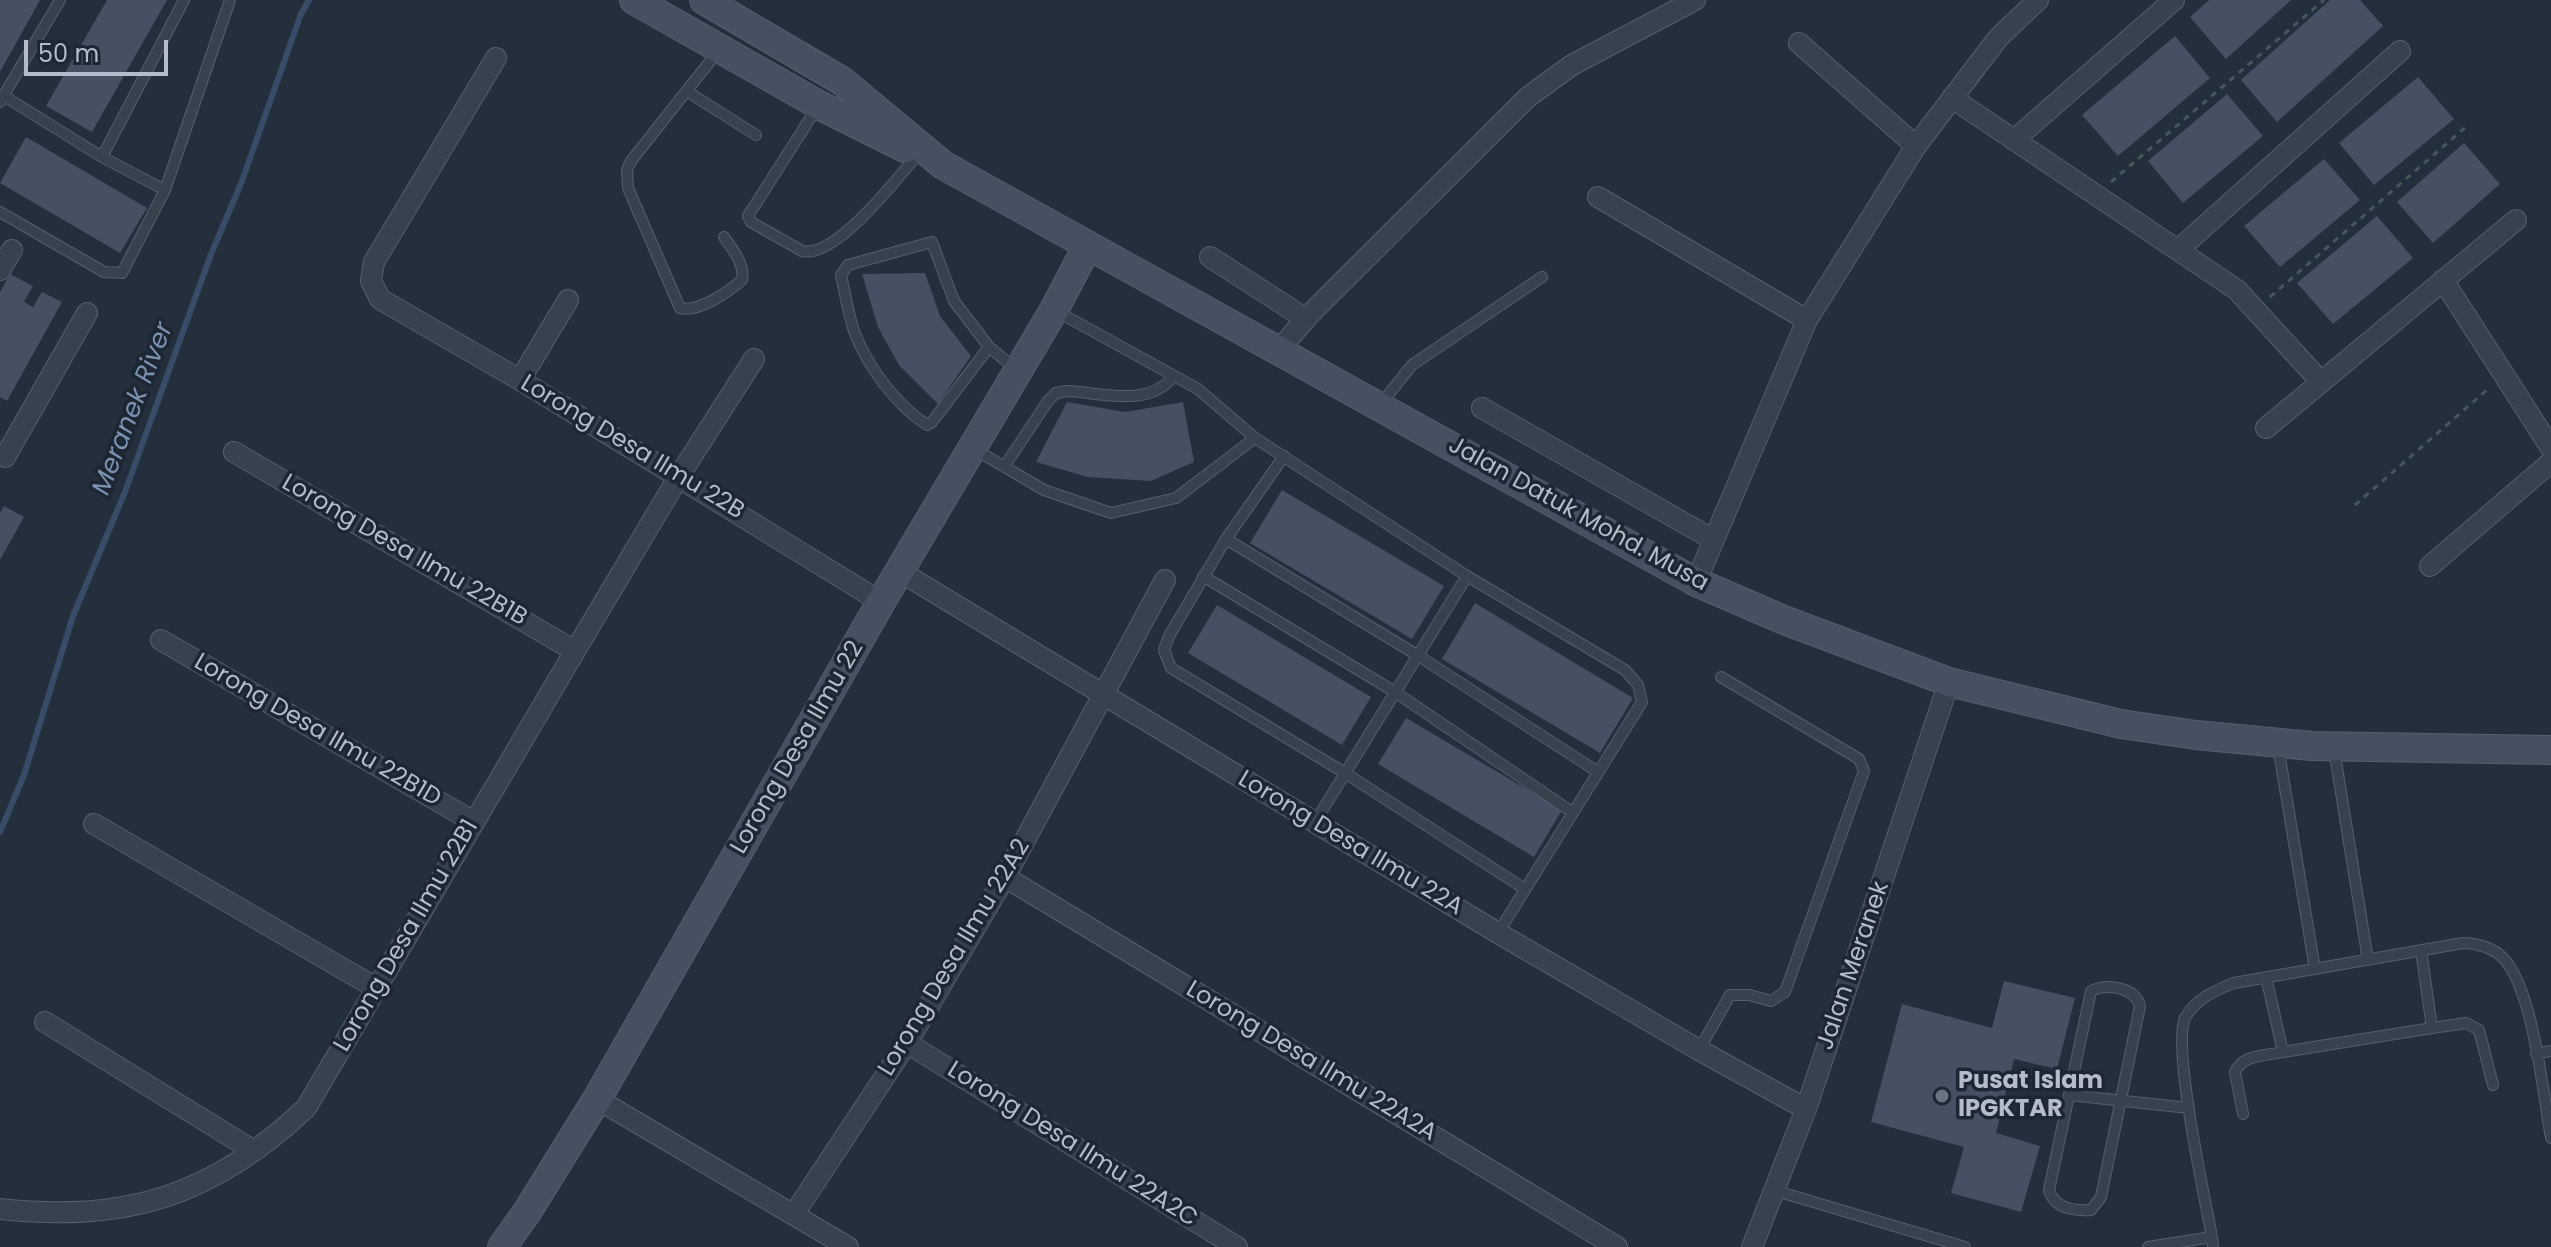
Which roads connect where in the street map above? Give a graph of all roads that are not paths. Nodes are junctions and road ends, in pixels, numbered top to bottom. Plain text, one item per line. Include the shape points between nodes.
1 (60, 0) edge
2 (184, 0) edge
3 (230, 0) edge
4 (634, 0) edge
5 (704, 0) edge
6 (1695, 0) edge
7 (2038, 0) edge
8 (2174, 0) edge
9 (1799, 43) dead end
10 (721, 48) junction
11 (2400, 51) dead end
12 (496, 58) dead end
13 (688, 92) junction
14 (1952, 98) junction
15 (1, 101) edge
16 (819, 105) junction
17 (756, 135) dead end
18 (2014, 140) junction
19 (1916, 146) junction
20 (102, 157) junction
21 (930, 160) junction
22 (165, 190) junction
23 (1598, 197) dead end
24 (0, 212) edge
25 (2516, 220) dead end
26 (724, 237) dead end
27 (1088, 245) junction
28 (12, 250) dead end
29 (2178, 250) junction
30 (1210, 257) dead end
31 (0, 270) edge
32 (1542, 277) dead end
33 (2443, 280) junction
34 (568, 300) dead end
35 (1054, 310) junction
36 (87, 313) dead end
37 (1306, 319) junction
38 (1807, 320) junction
39 (989, 347) junction
40 (1278, 351) junction
41 (754, 359) dead end
42 (1018, 371) junction
43 (1174, 376) junction
44 (520, 380) junction
45 (2321, 382) junction
46 (1379, 406) junction
47 (1482, 408) dead end
48 (2266, 428) dead end
49 (1255, 438) junction
50 (972, 448) junction
51 (2551, 448) edge
52 (234, 452) dead end
53 (1284, 456) junction
54 (2, 459) edge
55 (2551, 462) edge
56 (1004, 467) junction
57 (679, 476) junction
58 (1226, 539) junction
59 (1714, 540) junction
60 (2430, 566) dead end
61 (899, 571) junction
62 (1203, 576) junction
63 (1467, 576) junction
64 (1165, 580) dead end
65 (1696, 582) junction
66 (881, 602) junction
67 (161, 640) dead end
68 (575, 651) junction
69 (1417, 655) junction
70 (1721, 677) dead end
71 (1949, 682) junction
72 (1395, 692) junction
73 (1105, 696) junction
74 (2278, 742) junction
75 (2334, 747) junction
76 (2551, 750) edge
77 (1598, 772) junction
78 (1345, 773) junction
79 (1572, 812) junction
80 (474, 822) junction
81 (1315, 822) junction
82 (94, 824) dead end
83 (1005, 877) junction
84 (1525, 889) junction
85 (1498, 933) junction
86 (2421, 950) junction
87 (2368, 960) junction
88 (2315, 969) junction
89 (2266, 977) junction
90 (376, 988) junction
91 (45, 1022) dead end
92 (2432, 1028) junction
93 (907, 1043) junction
94 (1699, 1050) junction
95 (2551, 1051) edge
96 (2283, 1052) junction
97 (2536, 1054) junction
98 (2493, 1085) dead end
99 (2069, 1095) junction
100 (597, 1099) junction
101 (2120, 1100) junction
102 (2189, 1108) junction
103 (1806, 1109) junction
104 (2243, 1114) dead end
105 (2551, 1138) edge
106 (254, 1151) junction
107 (1773, 1190) junction
108 (0, 1209) edge
109 (794, 1214) junction
110 (2213, 1242) edge
111 (502, 1247) edge
112 (848, 1247) edge
113 (1237, 1247) edge
114 (1617, 1247) edge
115 (1752, 1247) edge
116 (1965, 1247) edge
117 (2148, 1247) edge

1 - 15 lane
2 - 20 lane
3 - 22 lane
4 - 10 main road, Jalan Datuk Mohd. Musa
5 - 21 main road, Jalan Datuk Mohd. Musa via 842,81
6 - 37 street via 1572,65 1528,97
7 - 14 street via 1998,38
8 - 18 street
9 - 19 street
10 - 13 lane
10 - 16 main road, Jalan Datuk Mohd. Musa
11 - 29 street
12 - 44 street, Lorong Desa Ilmu 22B via 374,262 371,281 380,299
13 - 17 lane
13 - 26 lane via 627,170 628,188 680,308 695,308 742,280 740,262
14 - 18 street
14 - 19 street
15 - 20 lane
16 - 21 main road, Jalan Datuk Mohd. Musa
16 - 21 lane via 748,216 802,251 818,250 857,223
18 - 29 street
19 - 38 street
20 - 22 lane
21 - 27 main road, Jalan Datuk Mohd. Musa
22 - 24 lane via 127,268 119,274 104,272
23 - 38 street
25 - 33 street
27 - 35 main road, Lorong Desa Ilmu 22
27 - 40 main road, Jalan Datuk Mohd. Musa
28 - 31 street
29 - 45 street via 2237,290
30 - 37 street
32 - 46 lane via 1412,365
33 - 45 street
33 - 51 street
34 - 44 street
35 - 42 main road, Lorong Desa Ilmu 22
35 - 43 lane
36 - 54 street
37 - 40 street
38 - 59 street
39 - 39 lane via 951,294 932,242 842,270 861,345 885,384 927,425
39 - 42 lane
40 - 46 main road, Jalan Datuk Mohd. Musa
41 - 57 street, Lorong Desa Ilmu 22B1
42 - 50 main road, Lorong Desa Ilmu 22
43 - 49 lane via 1198,389
43 - 56 lane via 1158,392 1144,396 1056,393
44 - 57 street, Lorong Desa Ilmu 22B
45 - 48 street
46 - 65 main road, Jalan Datuk Mohd. Musa
47 - 59 street
49 - 53 lane
49 - 56 lane via 1176,498 1111,513 1044,490
50 - 56 lane
50 - 61 main road, Lorong Desa Ilmu 22
52 - 68 street, Lorong Desa Ilmu 22B1B
53 - 58 lane
53 - 63 lane
55 - 60 street
57 - 66 street, Lorong Desa Ilmu 22B
57 - 68 street, Lorong Desa Ilmu 22B1
58 - 62 lane
58 - 69 lane
59 - 65 street
61 - 66 main road, Lorong Desa Ilmu 22
61 - 73 street, Lorong Desa Ilmu 22A
62 - 72 lane
62 - 78 lane via 1164,650 1171,668
63 - 69 lane
63 - 77 lane via 1625,670 1638,685 1642,702
64 - 73 street, Lorong Desa Ilmu 22A2
65 - 71 main road, Jalan Datuk Mohd. Musa
66 - 100 main road, Lorong Desa Ilmu 22
67 - 80 street, Lorong Desa Ilmu 22B1D
68 - 80 street, Lorong Desa Ilmu 22B1
69 - 72 lane
69 - 77 lane
70 - 94 lane via 1859,759 1864,771 1785,992 1771,1001 1730,995
71 - 74 main road, Jalan Datuk Mohd. Musa via 2121,724
71 - 103 street, Jalan Meranek
72 - 78 lane
72 - 79 lane
73 - 81 street, Lorong Desa Ilmu 22A
73 - 83 street, Lorong Desa Ilmu 22A2
74 - 75 main road, Jalan Datuk Mohd. Musa
74 - 88 lane
75 - 76 main road, Jalan Datuk Mohd. Musa
75 - 87 lane
77 - 79 lane
78 - 81 lane
78 - 84 lane
79 - 84 lane
80 - 90 street, Lorong Desa Ilmu 22B1
81 - 85 street, Lorong Desa Ilmu 22A
82 - 90 street
83 - 93 street, Lorong Desa Ilmu 22A2
83 - 114 street, Lorong Desa Ilmu 22A2A
84 - 85 lane
85 - 94 street, Lorong Desa Ilmu 22A
86 - 87 lane
86 - 92 lane
86 - 97 lane via 2472,943 2504,958 2517,980
87 - 88 lane
88 - 89 lane
89 - 96 lane
89 - 102 lane via 2216,990 2184,1020
90 - 106 street, Lorong Desa Ilmu 22B1 via 306,1108
91 - 106 street
92 - 96 lane
92 - 98 lane via 2466,1023 2479,1030
93 - 109 street, Lorong Desa Ilmu 22A2
93 - 113 street, Lorong Desa Ilmu 22A2C
94 - 103 street, Lorong Desa Ilmu 22A
95 - 97 lane
96 - 104 lane via 2238,1066
97 - 105 lane
99 - 101 lane
99 - 101 lane via 2089,996 2103,986 2131,991 2140,1006
99 - 101 lane via 2049,1190 2055,1203 2082,1210 2091,1210 2101,1197
100 - 109 street
100 - 111 main road, Lorong Desa Ilmu 22
101 - 102 lane
102 - 110 lane
103 - 107 street, Jalan Meranek
106 - 108 street, Lorong Desa Ilmu 22B1 via 174,1195 133,1207 86,1214
107 - 115 street, Jalan Meranek
107 - 116 lane
109 - 112 street
110 - 117 lane

